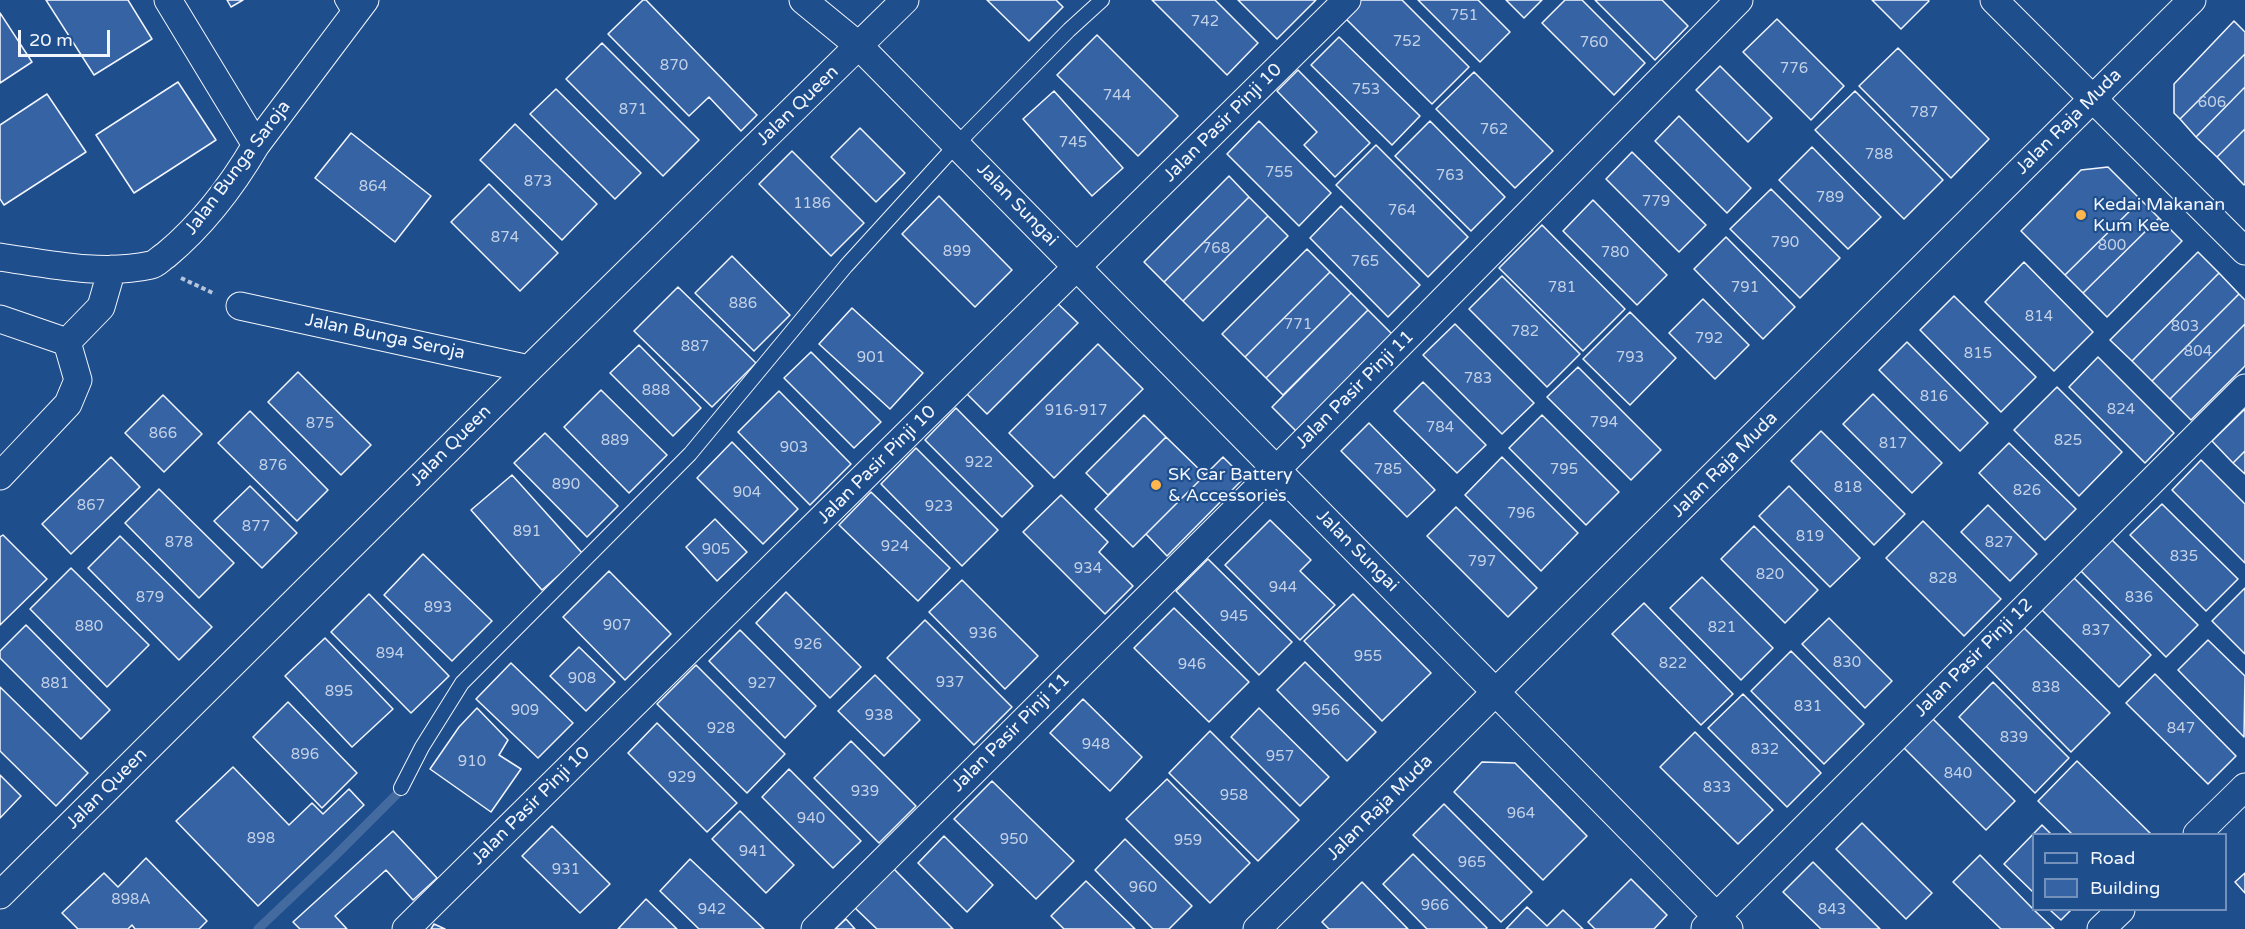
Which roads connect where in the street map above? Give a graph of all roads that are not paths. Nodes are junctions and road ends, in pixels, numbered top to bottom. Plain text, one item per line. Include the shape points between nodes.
1 (168, 0) edge
2 (803, 0) edge
3 (905, 0) edge
4 (1102, 0) edge
5 (1347, 0) edge
6 (1739, 0) edge
7 (1994, 0) edge
8 (2192, 0) edge
9 (353, 6) edge
10 (860, 46) junction
11 (2093, 99) junction
12 (957, 144) junction
13 (255, 145) junction
14 (2245, 251) edge
15 (0, 257) edge
16 (1078, 267) junction
17 (112, 269) junction
18 (240, 306) road end
19 (0, 319) edge
20 (67, 342) junction
21 (530, 369) junction
22 (2245, 388) edge
23 (1277, 470) junction
24 (0, 476) edge
25 (1497, 693) junction
26 (401, 788) dead end
27 (2245, 788) edge
28 (2198, 833) edge
29 (0, 895) edge
30 (2119, 911) edge
31 (1716, 925) edge
32 (406, 929) edge
33 (815, 929) edge
34 (1257, 929) edge
35 (2101, 929) edge

1 - 13 street
2 - 10 street, Jalan Sungai
3 - 10 street, Jalan Queen
4 - 12 lane
5 - 16 street, Jalan Pasir Pinji 10
6 - 23 street, Jalan Pasir Pinji 11
7 - 11 street
8 - 11 street, Jalan Raja Muda
9 - 13 street, Jalan Bunga Saroja
10 - 12 street, Jalan Sungai
10 - 21 street, Jalan Queen
11 - 14 street
11 - 25 street, Jalan Raja Muda
12 - 16 street, Jalan Sungai
12 - 26 lane via 846,266 690,454 462,683
13 - 17 street, Jalan Bunga Saroja via 222,195 186,238 153,265
15 - 17 street
16 - 23 street, Jalan Sungai
16 - 32 street, Jalan Pasir Pinji 10
17 - 20 street via 101,307
18 - 21 street, Jalan Bunga Seroja
19 - 20 street
20 - 24 street via 78,380 68,404
21 - 29 street, Jalan Queen
22 - 31 street, Jalan Pasir Pinji 12
23 - 25 street, Jalan Sungai
23 - 33 street, Jalan Pasir Pinji 11
25 - 31 street, Jalan Sungai
25 - 34 street, Jalan Raja Muda
27 - 28 street
30 - 35 street

